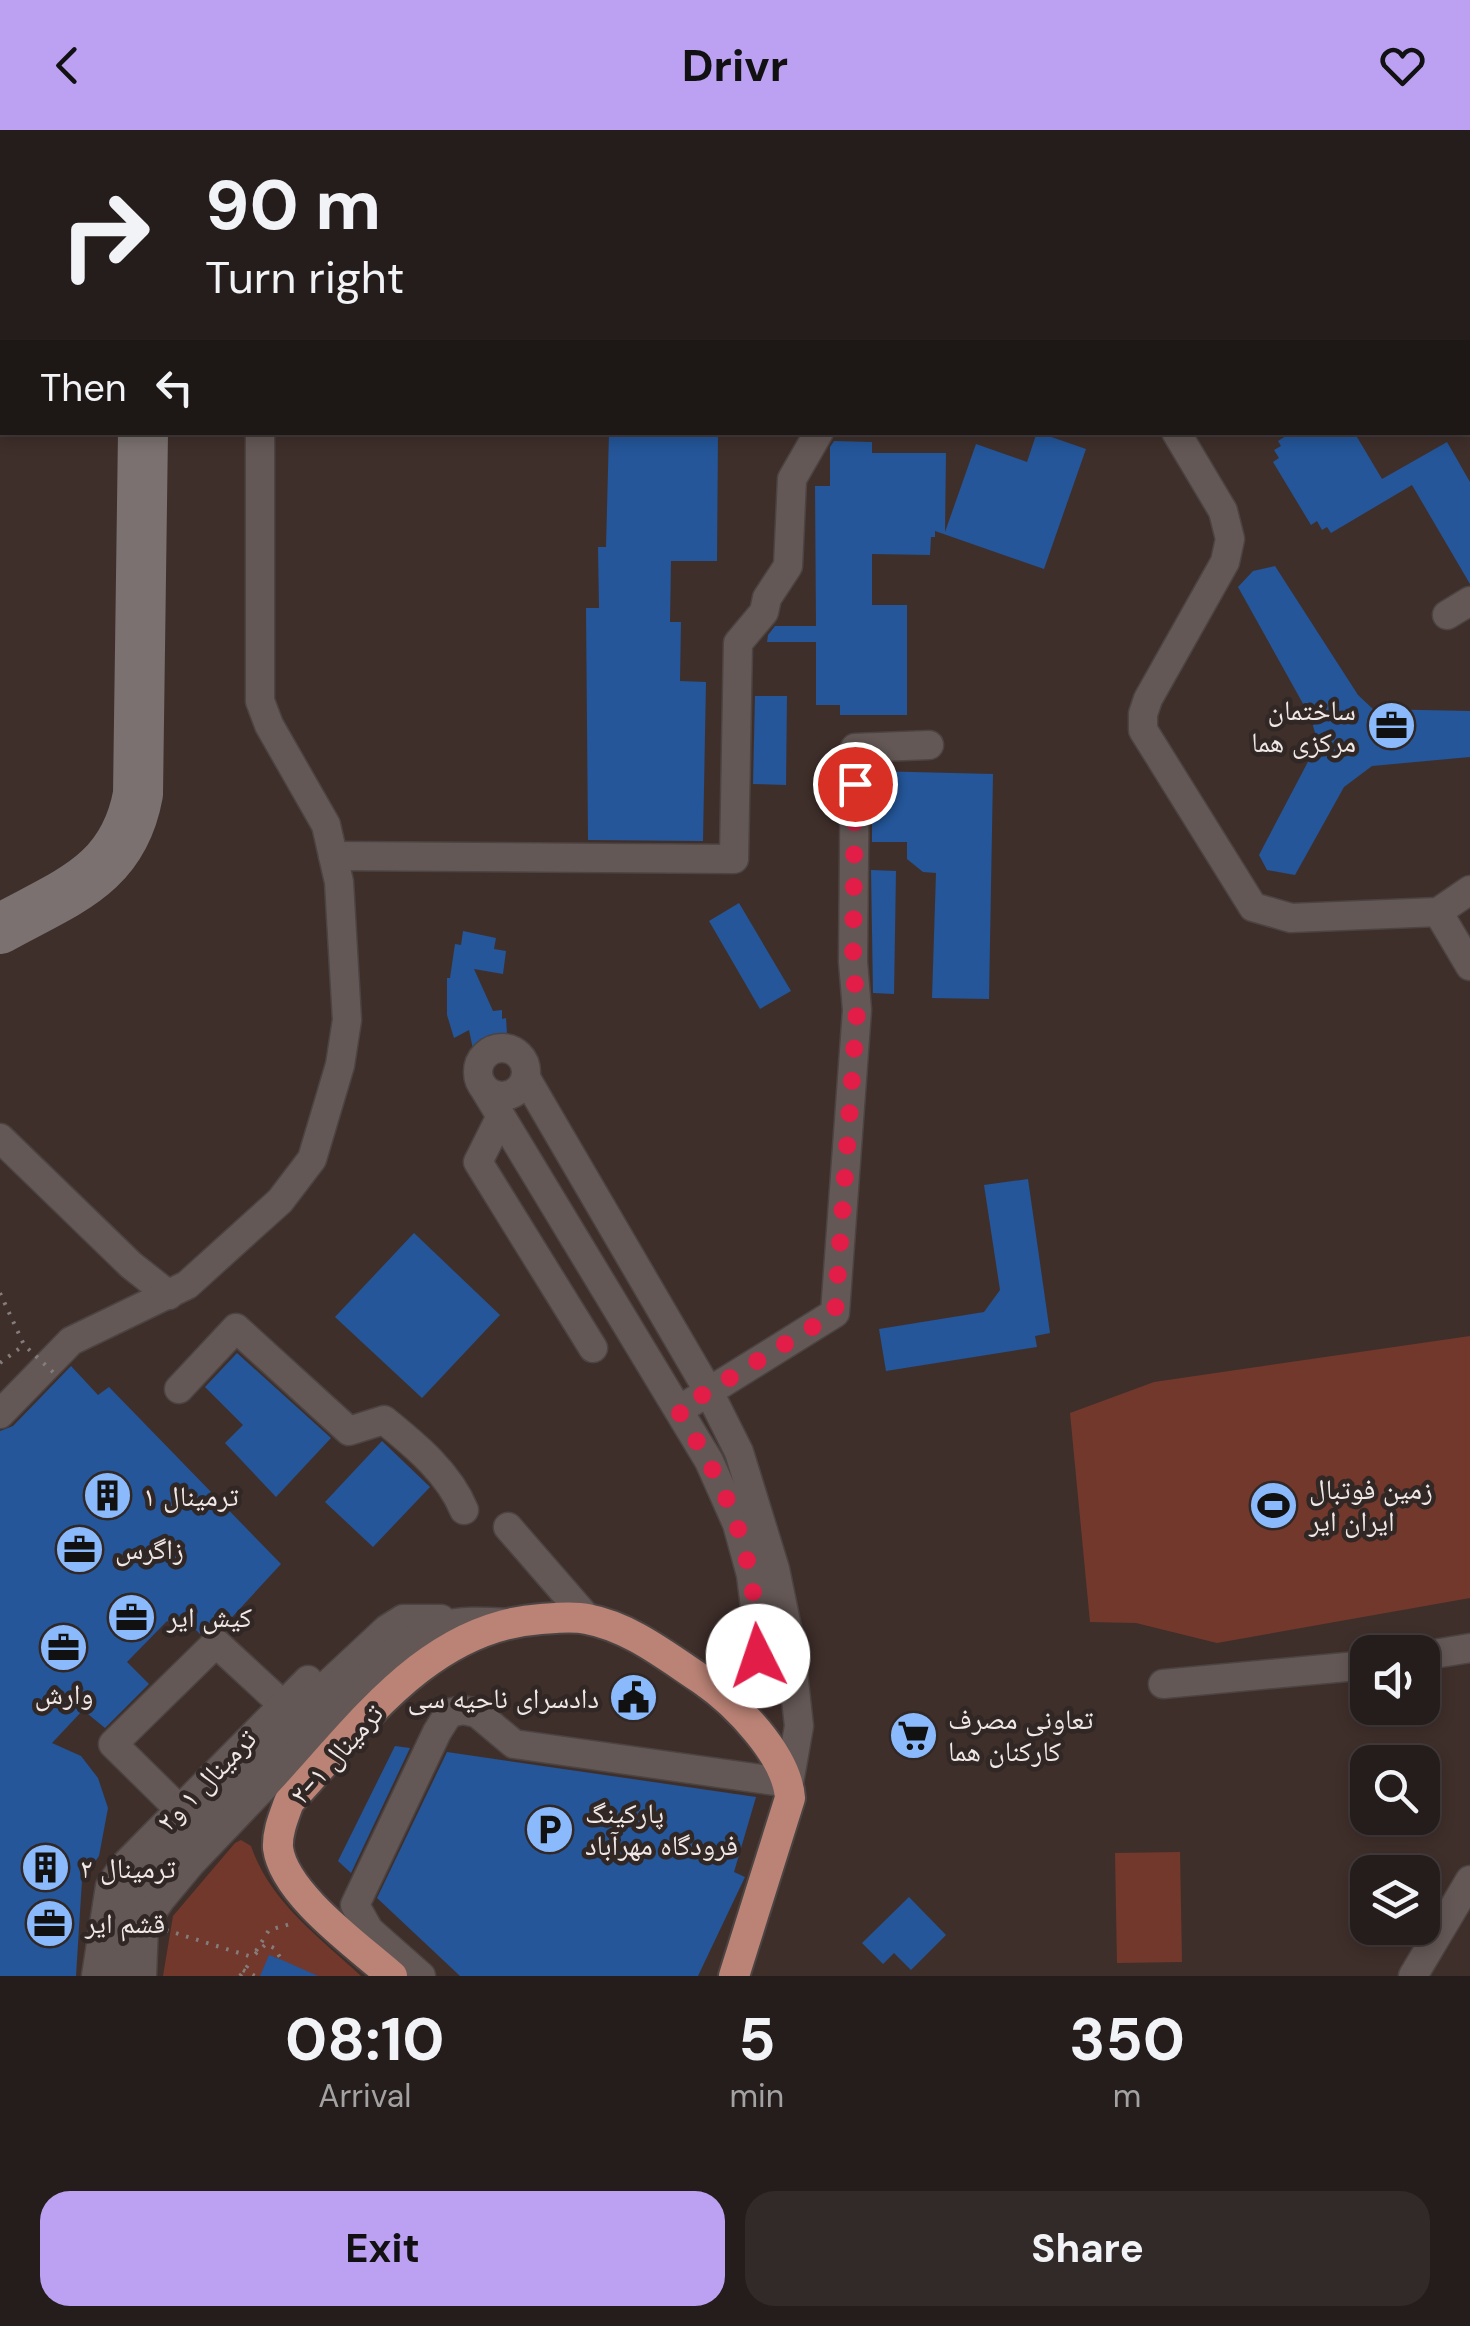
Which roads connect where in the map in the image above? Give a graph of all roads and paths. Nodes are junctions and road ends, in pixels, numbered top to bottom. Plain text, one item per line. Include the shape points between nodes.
1 (260, 435) edge
2 (817, 435) edge
3 (1178, 435) edge
4 (929, 745) dead end
5 (333, 856) junction
6 (1469, 894) edge
7 (1438, 912) junction
8 (1470, 966) edge
9 (526, 1078) junction
10 (482, 1085) junction
11 (500, 1118) junction
12 (0, 1138) edge
13 (0, 1293) edge
14 (169, 1295) junction
15 (24, 1345) junction
16 (593, 1348) dead end
17 (0, 1363) edge
18 (54, 1373) dead end
19 (179, 1388) dead end
20 (709, 1392) junction
21 (678, 1410) junction
22 (0, 1414) edge
23 (464, 1510) dead end
24 (508, 1527) dead end
25 (586, 1618) junction
26 (458, 1620) junction
27 (510, 1623) junction
28 (384, 1632) junction
29 (1470, 1648) edge
30 (1440, 1653) edge
31 (1350, 1667) edge
32 (708, 1684) junction
33 (1163, 1684) dead end
34 (282, 1704) junction
35 (789, 1783) junction
36 (178, 1808) junction
37 (1470, 1880) edge
38 (323, 1916) junction
39 (144, 1924) junction
40 (282, 1960) dead end
41 (242, 1973) edge
42 (96, 1976) edge
43 (119, 1976) edge
44 (142, 1976) edge
45 (255, 1976) edge
46 (392, 1976) edge
47 (421, 1976) edge
48 (734, 1976) edge
49 (1413, 1976) edge

1 - 5 street via 260,701 326,825
2 - 5 street via 792,479 788,566 764,612 738,642 734,859
3 - 7 street via 1224,511 1230,539 1226,562 1148,699 1143,730 1253,907 1291,918
4 - 20 street via 855,748 857,1010 835,1313
5 - 14 street via 347,1020 312,1159 280,1201
6 - 7 street
7 - 8 street
9 - 10 street via 506,1096
9 - 10 street via 523,1059 498,1048 482,1058
9 - 20 street
10 - 11 street
11 - 16 street via 478,1162
11 - 21 street
12 - 14 street
13 - 15 path, bridge
14 - 22 street via 71,1340
15 - 17 path
15 - 18 path, bridge
19 - 23 street via 236,1328 348,1431 384,1420 457,1492
20 - 21 street
20 - 35 street via 761,1517 790,1637 799,1726
21 - 32 street via 737,1524 760,1648 752,1662
24 - 25 street
25 - 27 main road, ترمینال ۱-۲
25 - 32 main road, ترمینال ۱-۲ via 641,1640
26 - 27 street, ترمینال ۱ و۲
26 - 28 street, ترمینال ۱ و۲ via 403,1620
26 - 39 street via 414,1636 384,1661 191,1863
27 - 38 main road, ترمینال ۱-۲ via 454,1643 418,1667 289,1802 278,1846 287,1875
28 - 34 street, ترمینال ۱ و۲ via 344,1647
28 - 43 street via 142,1879 126,1910
29 - 30 street
31 - 33 street
32 - 35 main road, ترمینال ۱-۲ via 757,1731
34 - 36 street, ترمینال ۱ و۲
34 - 36 street via 216,1643 113,1744
35 - 47 street via 514,1744 477,1713 450,1713 355,1905 369,1930
35 - 48 main road via 790,1798
36 - 42 street, ترمینال ۱ و۲ via 110,1886
37 - 49 street
38 - 41 path via 269,1930
38 - 46 main road, ترمینال ۱-۲
39 - 40 path via 252,1958 266,1944
39 - 44 street
41 - 45 path

